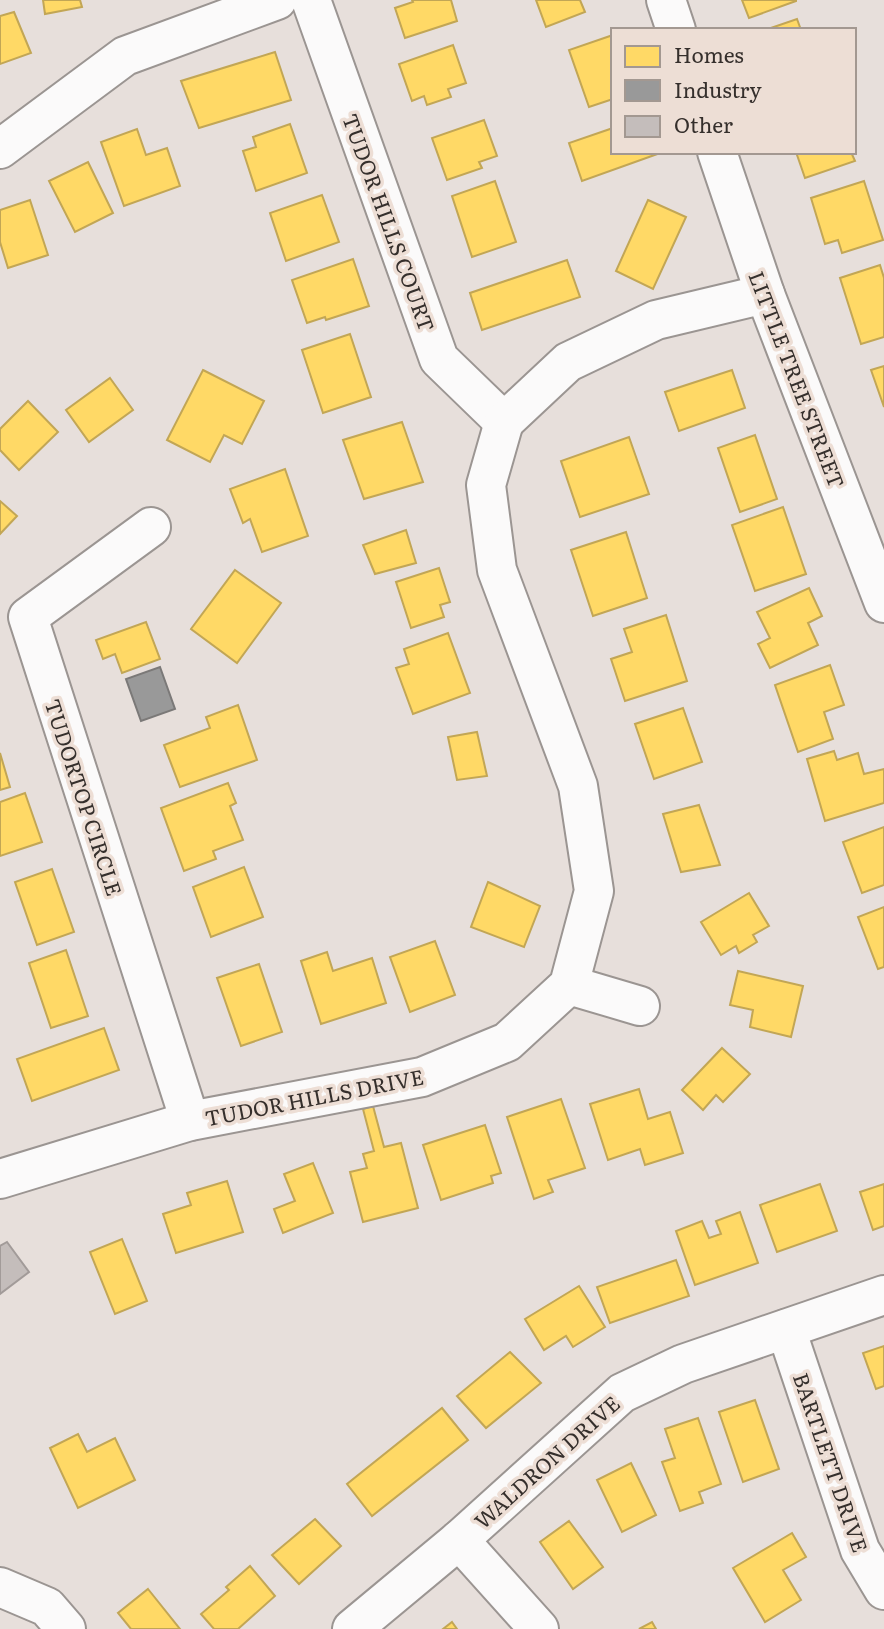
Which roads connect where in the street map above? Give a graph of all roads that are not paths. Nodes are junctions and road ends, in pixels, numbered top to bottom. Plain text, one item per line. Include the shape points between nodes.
1 (277, 0) edge
2 (312, 0) edge
3 (666, 0) edge
4 (675, 28) edge
5 (0, 149) edge
6 (718, 154) edge
7 (765, 294) junction
8 (504, 422) junction
9 (151, 527) dead end
10 (884, 603) edge
11 (569, 985) junction
12 (640, 1006) dead end
13 (190, 1121) junction
14 (0, 1179) edge
15 (884, 1295) edge
16 (786, 1329) junction
17 (459, 1539) junction
18 (0, 1587) edge
19 (884, 1590) edge
20 (66, 1629) edge
21 (352, 1629) edge
22 (539, 1629) edge

1 - 5 street via 125,56
2 - 8 street, TUDOR HILLS COURT via 439,359
3 - 4 street
6 - 7 street, LITTLE TREE STREET
7 - 8 street via 656,320 568,362
7 - 10 street, LITTLE TREE STREET
8 - 11 street via 486,485 497,570 578,786 594,891
9 - 13 street, TUDORTOP CIRCLE via 28,617
11 - 12 street
11 - 13 street, TUDOR HILLS DRIVE via 507,1042 422,1077
13 - 14 street, TUDOR HILLS DRIVE
15 - 16 street, WALDRON DRIVE
16 - 17 street, WALDRON DRIVE via 682,1364 622,1393
16 - 19 street, BARTLETT DRIVE via 860,1550
17 - 21 street, WALDRON DRIVE
17 - 22 street
18 - 20 street via 47,1607

